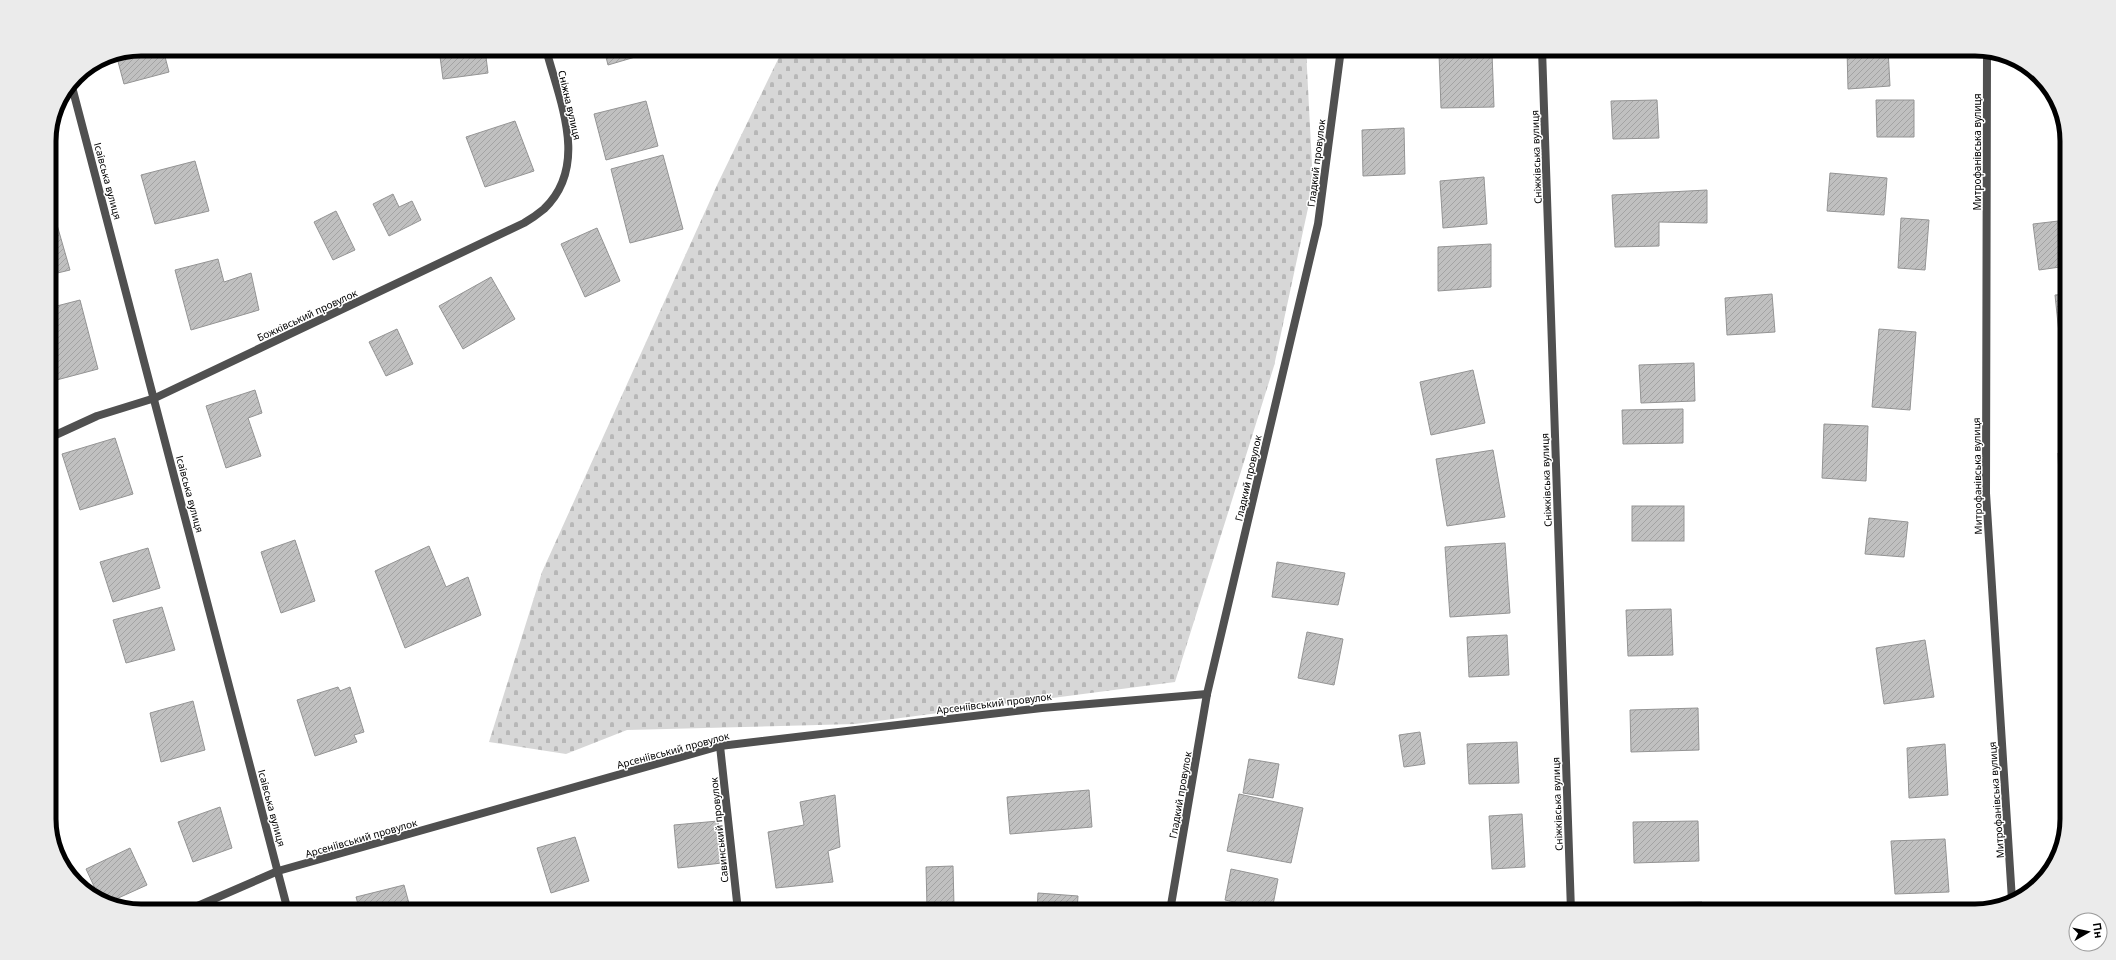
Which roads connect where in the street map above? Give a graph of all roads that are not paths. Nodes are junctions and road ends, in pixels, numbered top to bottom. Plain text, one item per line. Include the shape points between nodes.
1 (548, 56) edge
2 (1340, 56) edge
3 (1542, 56) edge
4 (1987, 57) edge
5 (73, 90) edge
6 (560, 189) joint
7 (155, 398) junction
8 (56, 435) edge
9 (1207, 694) junction
10 (720, 746) junction
11 (278, 872) junction
12 (2012, 896) edge
13 (203, 904) edge
14 (286, 904) edge
15 (737, 904) edge
16 (1171, 904) edge
17 (1571, 904) edge

1 - 6 street, Сніжна вулиця via 570,140 568,165
2 - 9 street, Гладкий провулок via 1318,224
3 - 17 street, Сніжківська вулиця
4 - 12 street, Митрофанівська вулиця via 1986,493
5 - 7 street, Ісаївська вулиця
6 - 7 street, Божківський провулок via 544,208 524,223
7 - 8 street, Божківський провулок via 97,416
7 - 11 street, Ісаївська вулиця
9 - 10 street, Арсеніївський провулок via 1042,708
9 - 16 street, Гладкий провулок
10 - 11 street, Арсеніївський провулок
10 - 15 street, Савинський провулок
11 - 13 street, Арсеніївський провулок
11 - 14 street, Ісаївська вулиця

